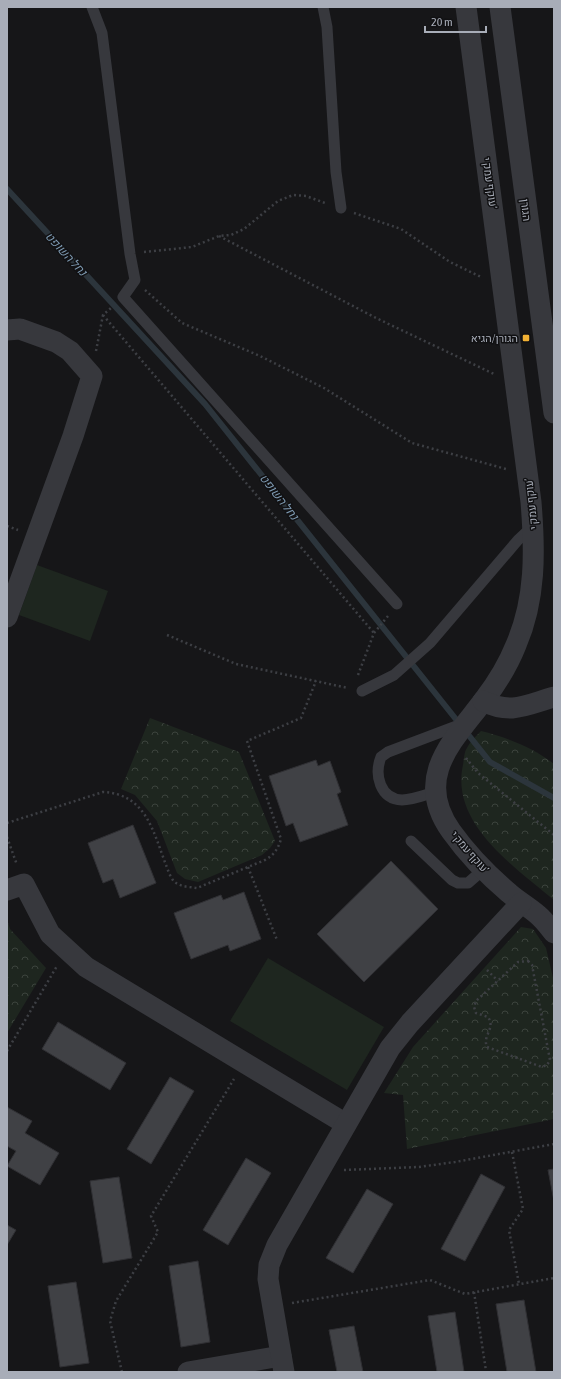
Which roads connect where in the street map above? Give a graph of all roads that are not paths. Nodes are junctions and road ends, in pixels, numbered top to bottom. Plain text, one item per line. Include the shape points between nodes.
1 (92, 7) edge
2 (323, 7) edge
3 (466, 7) edge
4 (500, 7) edge
5 (341, 208) road end
6 (547, 318) edge
7 (7, 330) edge
8 (554, 413) edge
9 (533, 526) junction
10 (397, 604) road end
11 (7, 617) edge
12 (362, 691) road end
13 (554, 697) edge
14 (483, 701) junction
15 (464, 723) junction
16 (435, 792) junction
17 (411, 841) dead end
18 (484, 869) junction
19 (15, 887) edge
20 (521, 903) junction
21 (554, 933) edge
22 (346, 1124) junction
23 (283, 1364) edge
24 (238, 1368) edge
25 (188, 1372) edge

1 - 10 lane via 102,33 135,280 123,297
2 - 5 lane via 327,27 336,172
3 - 9 street, עוקף עמק י’
4 - 6 street, הגורן
6 - 8 street, הגורן
7 - 11 street via 20,329 56,342 70,351 92,376 73,436
9 - 12 lane via 518,540 430,643 394,675
9 - 14 street, עוקף עמק י’ via 533,576 527,612 513,651 500,677
13 - 14 street via 505,710
14 - 15 street, עוקף עמק י’
15 - 16 street, עוקף עמק י’ via 445,751 438,770
15 - 16 lane via 388,752 378,764 377,778 382,789 391,797 402,800
16 - 18 street, עוקף עמק י’ via 450,830
17 - 18 lane via 458,883 468,883
18 - 20 street, עוקף עמק י’
19 - 22 street via 50,934 86,967
20 - 21 street, עוקף עמק י’ via 538,915
20 - 22 street via 396,1039
22 - 23 street via 277,1245 269,1264 268,1279
23 - 24 street
24 - 25 street

